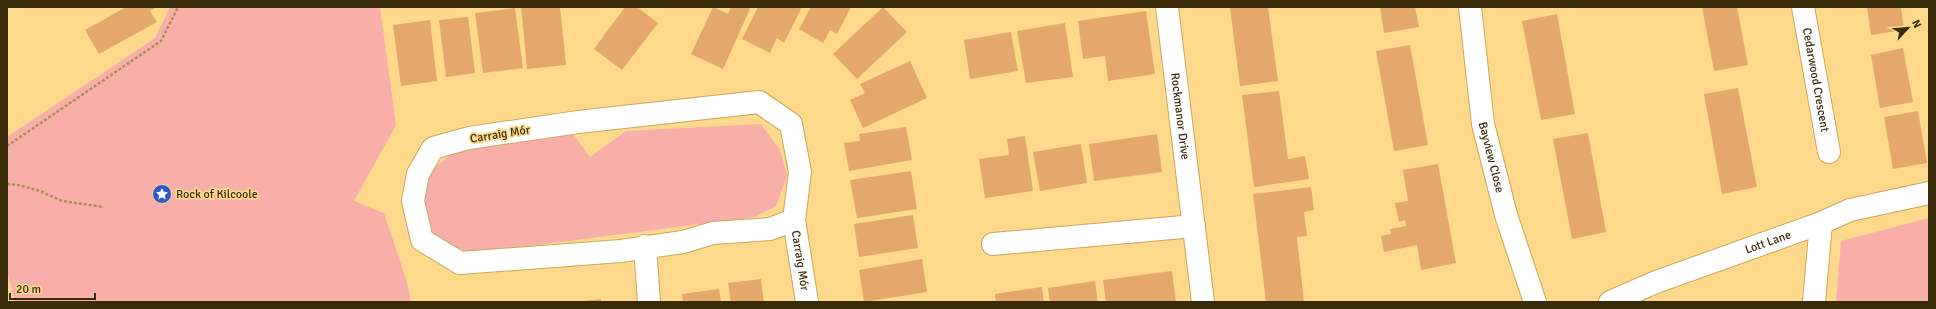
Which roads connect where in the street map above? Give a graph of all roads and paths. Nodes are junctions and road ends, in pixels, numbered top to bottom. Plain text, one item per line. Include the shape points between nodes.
1 (178, 7) edge
2 (1168, 7) edge
3 (1470, 7) edge
4 (1803, 7) edge
5 (7, 146) edge
6 (1829, 152) dead end
7 (7, 184) edge
8 (1929, 193) edge
9 (104, 207) dead end
10 (794, 220) junction
11 (1821, 223) junction
12 (1194, 226) junction
13 (993, 244) dead end
14 (645, 246) junction
15 (649, 302) edge
16 (808, 302) edge
17 (1203, 302) edge
18 (1535, 302) edge
19 (1610, 302) edge
20 (1814, 302) edge

1 - 5 path via 161,41
2 - 12 street, Rockmanor Drive
3 - 18 street, Bayview Close via 1483,124 1506,215
4 - 6 street, Cedarwood Crescent
7 - 9 path via 40,191 62,202
8 - 11 street, Lott Lane via 1850,210
10 - 14 street, Carraig Mór via 770,229 713,233 682,242
10 - 14 street, Carraig Mór via 800,172 791,124 759,102 578,122 469,138 433,148 418,174 413,201 422,240 460,263 620,251
10 - 16 street, Carraig Mór
11 - 19 street, Lott Lane via 1656,282
11 - 20 street
12 - 13 street
12 - 17 street, Rockmanor Drive
14 - 15 street

